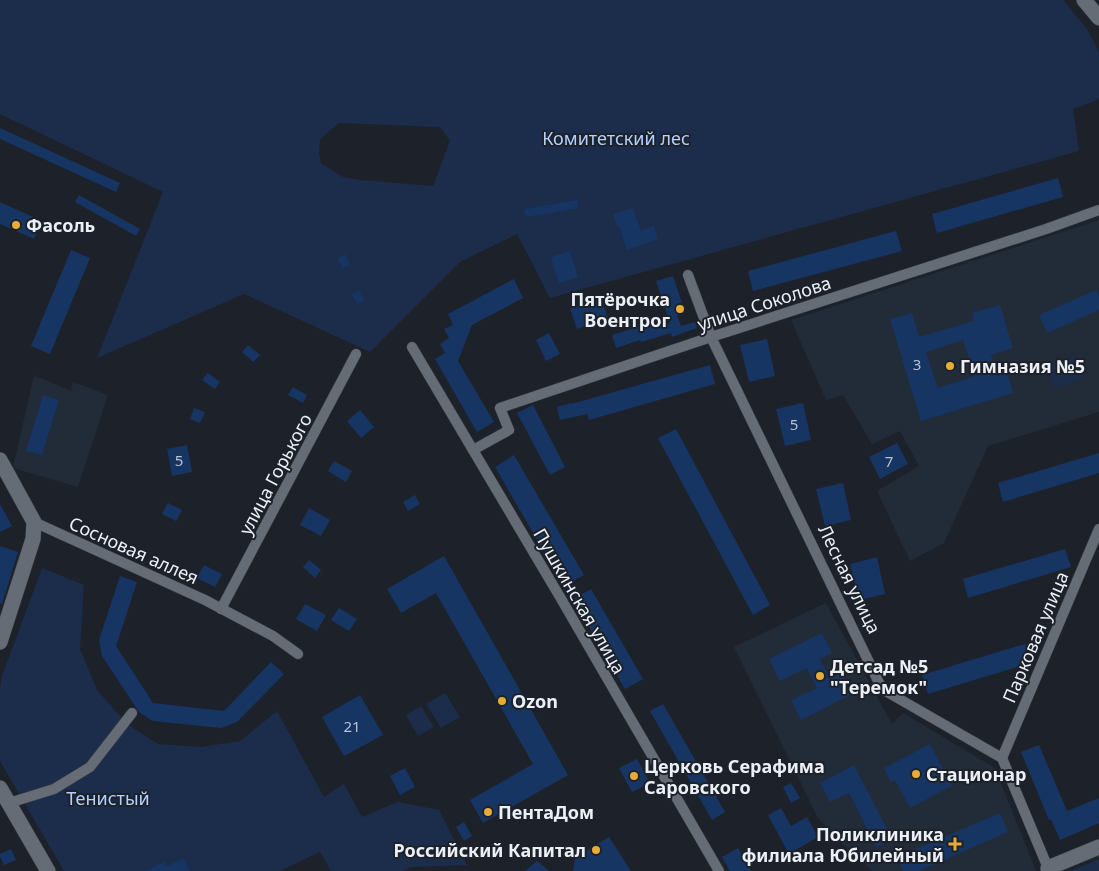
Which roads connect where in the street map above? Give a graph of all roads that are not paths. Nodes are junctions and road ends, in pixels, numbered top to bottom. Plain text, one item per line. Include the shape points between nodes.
1 (1084, 0) edge
2 (1099, 18) edge
3 (1099, 210) edge
4 (688, 275) dead end
5 (710, 338) junction
6 (412, 347) dead end
7 (356, 354) dead end
8 (473, 450) junction
9 (0, 460) edge
10 (34, 522) junction
11 (1099, 529) edge
12 (221, 609) junction
13 (0, 642) edge
14 (298, 654) dead end
15 (132, 713) dead end
16 (1002, 758) junction
17 (4, 797) edge
18 (1099, 847) edge
19 (1049, 869) edge
20 (48, 871) edge
21 (719, 871) edge

1 - 2 street
3 - 5 street, улица Соколова
4 - 5 street, Лесная улица
5 - 8 street, улица Соколова via 500,408 509,430
5 - 16 street, Лесная улица via 882,689
6 - 8 street, Пушкинская улица
7 - 12 street, улица Горького
8 - 21 street, Пушкинская улица
9 - 10 street
10 - 12 street, Сосновая аллея
10 - 13 street via 33,539
11 - 16 street, Парковая улица
12 - 14 street, Сосновая аллея via 274,636
15 - 17 street via 90,768 54,789
16 - 19 street
17 - 20 street
18 - 19 street

